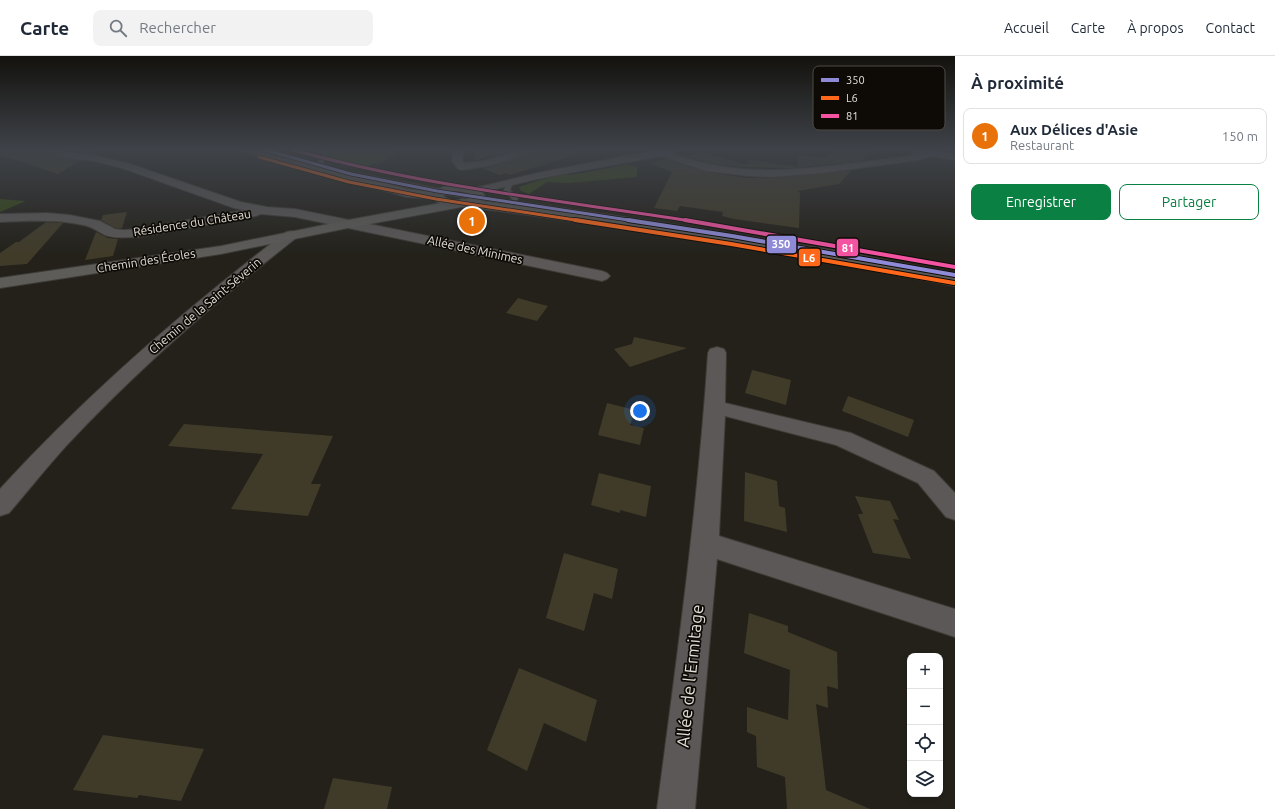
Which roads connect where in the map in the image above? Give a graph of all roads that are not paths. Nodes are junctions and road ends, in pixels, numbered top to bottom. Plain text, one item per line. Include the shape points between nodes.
1 (178, 184) edge
2 (372, 184) edge
3 (393, 184) edge
4 (431, 184) edge
5 (505, 184) edge
6 (509, 184) edge
7 (452, 188) junction
8 (407, 192) junction
9 (438, 195) junction
10 (472, 198) junction
11 (515, 198) junction
12 (267, 211) junction
13 (411, 213) junction
14 (0, 218) edge
15 (348, 224) junction
16 (254, 253) junction
17 (955, 270) edge
18 (955, 275) edge
19 (602, 276) dead end
20 (955, 281) edge
21 (0, 283) edge
22 (717, 352) dead end
23 (715, 408) junction
24 (0, 506) edge
25 (955, 510) edge
26 (704, 543) junction
27 (955, 623) edge
28 (676, 809) edge

1 - 12 street, Résidence du Château via 238,205
2 - 8 main road
3 - 9 lane
4 - 7 main road
5 - 10 street
6 - 11 lane via 507,190
7 - 9 main road
7 - 10 main road via 465,188
8 - 9 main road
8 - 13 street via 412,200
9 - 10 main road via 447,202
9 - 13 street via 428,206
10 - 11 main road
10 - 13 street
10 - 18 lane via 825,251
10 - 20 main road
11 - 17 main road via 809,244
12 - 14 street, Résidence du Château via 119,234 95,223 70,219
12 - 15 street, Résidence du Château via 296,213
13 - 15 street
15 - 16 street, Chemin des Écoles via 291,235
15 - 19 street, Allée des Minimes
16 - 21 street, Chemin des Écoles
16 - 24 street, Chemin de la Saint-Séverin via 67,432
22 - 23 street, Allée de l'Ermitage
23 - 25 street via 843,440 926,477
23 - 26 street, Allée de l'Ermitage
26 - 27 street
26 - 28 street, Allée de l'Ermitage

